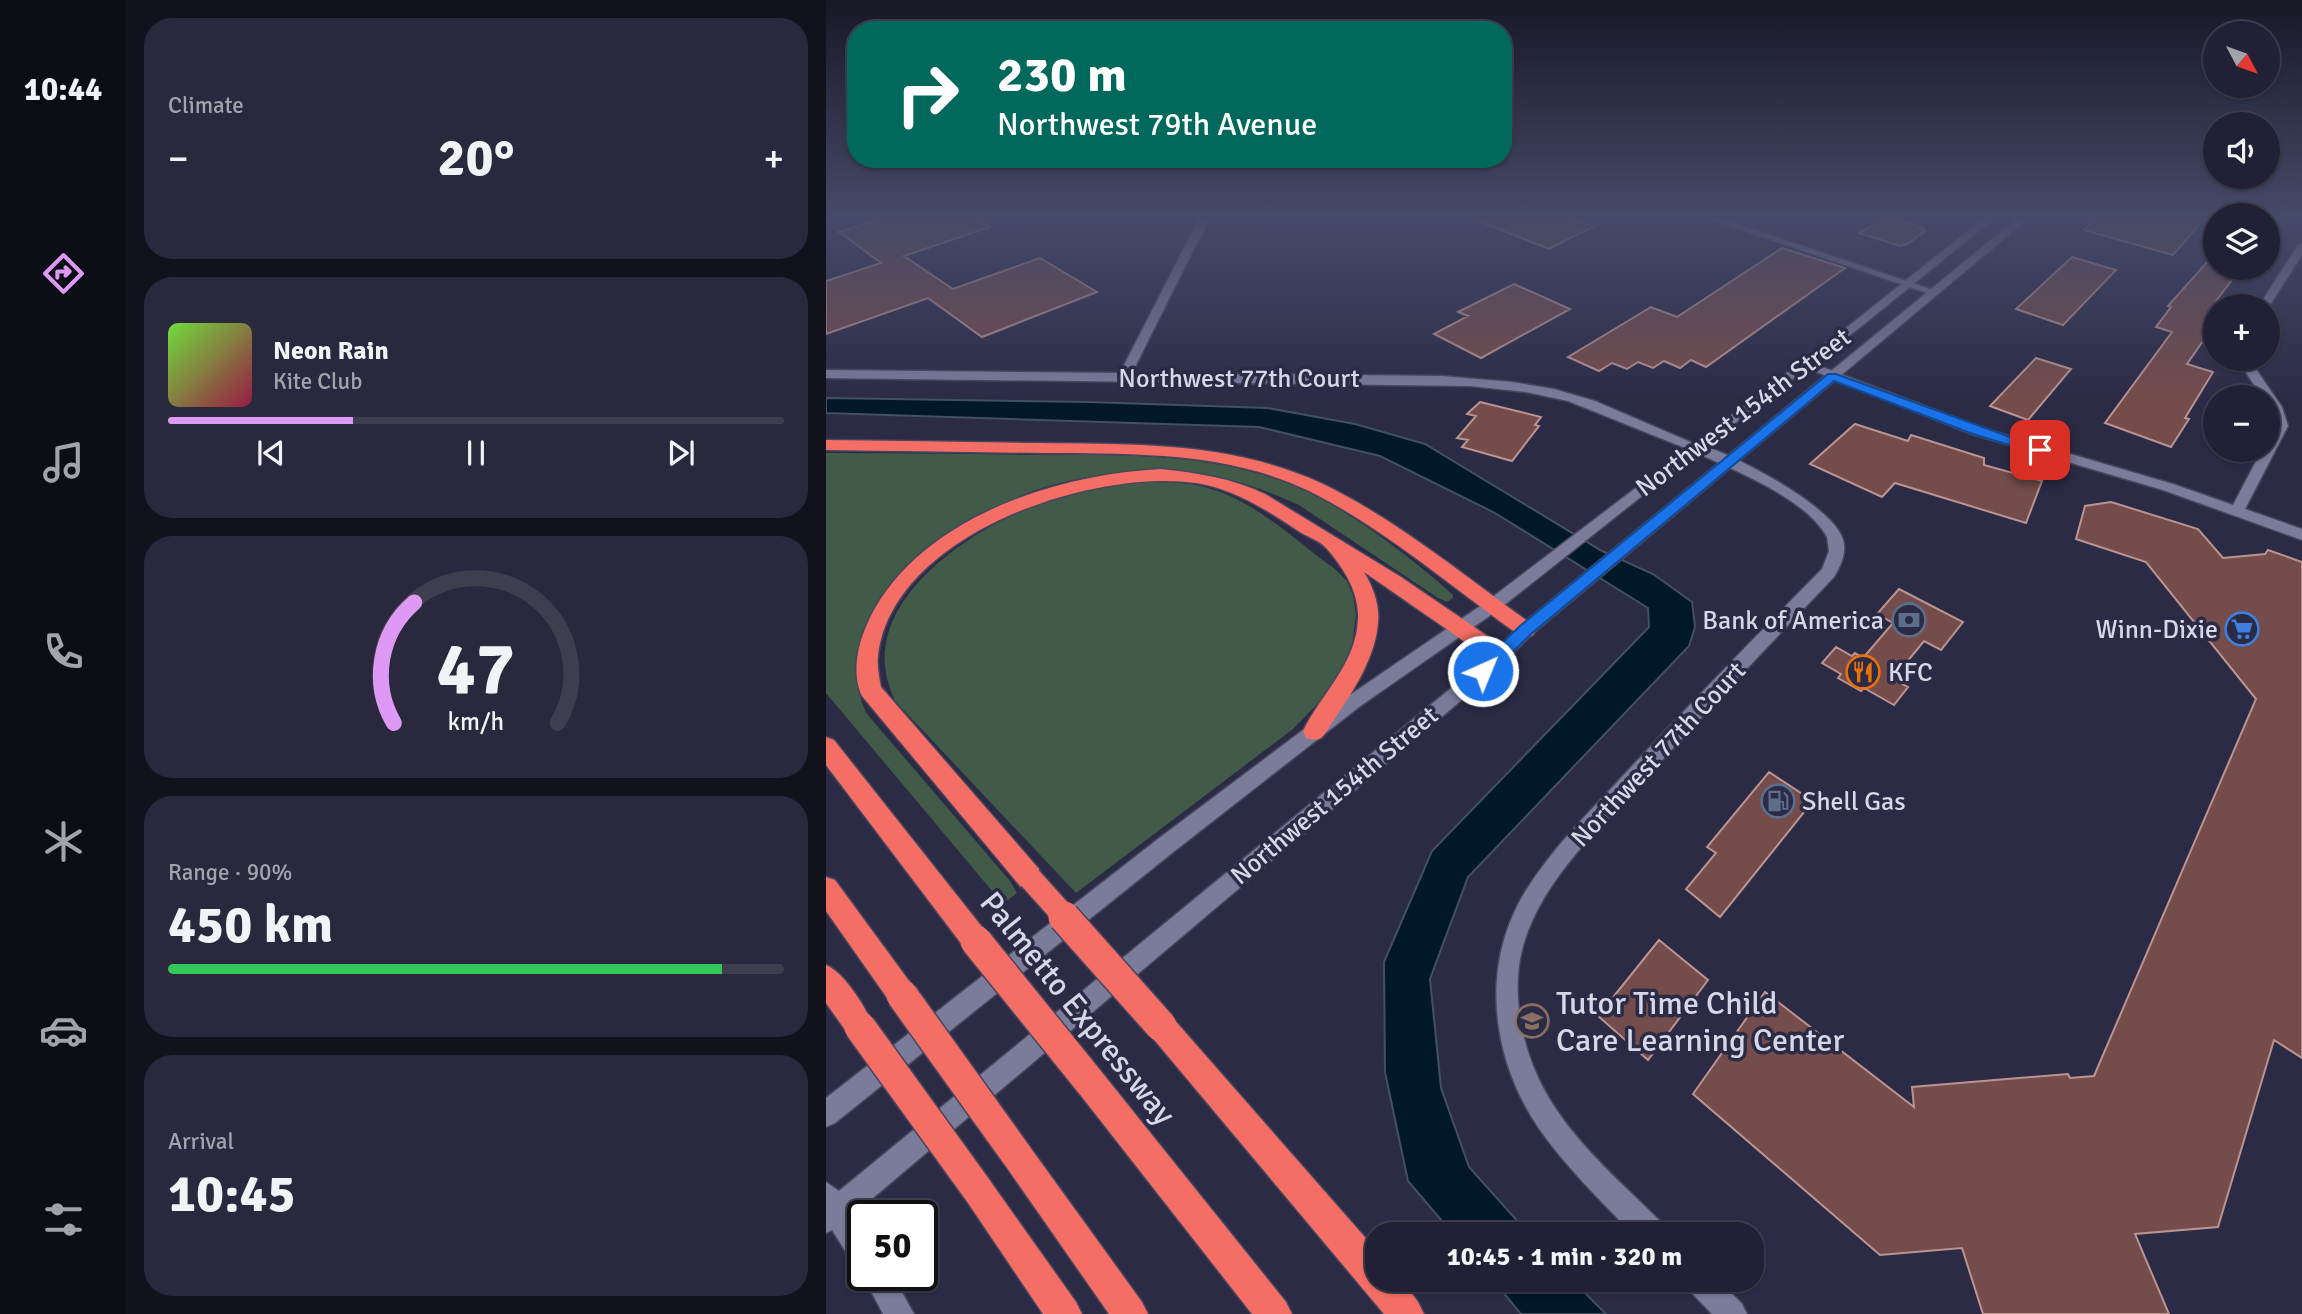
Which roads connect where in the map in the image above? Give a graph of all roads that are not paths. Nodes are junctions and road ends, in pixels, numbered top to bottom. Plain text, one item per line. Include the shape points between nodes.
1 (1174, 278) edge
2 (1909, 278) edge
3 (1909, 278) edge
4 (1952, 278) edge
5 (2281, 278) edge
6 (1914, 280) junction
7 (1939, 289) junction
8 (2271, 294) edge
9 (1805, 365) junction
10 (2249, 371) edge
11 (826, 374) edge
12 (1832, 376) junction
13 (1124, 377) junction
14 (826, 445) edge
15 (1695, 447) junction
16 (1728, 463) junction
17 (2237, 511) junction
18 (2302, 535) edge
19 (1329, 541) junction
20 (1492, 606) junction
21 (1460, 626) junction
22 (1526, 630) junction
23 (1498, 654) junction
24 (1314, 731) junction
25 (826, 747) edge
26 (826, 889) edge
27 (826, 979) edge
28 (826, 1114) edge
29 (829, 1209) edge
30 (1642, 1222) edge
31 (847, 1232) edge
32 (1365, 1263) edge
33 (886, 1291) edge
34 (1389, 1292) edge
35 (1711, 1292) edge
36 (899, 1314) edge
37 (1064, 1314) edge
38 (1130, 1314) edge
39 (1274, 1314) edge
40 (1406, 1314) edge
41 (1732, 1314) edge

1 - 13 street
2 - 6 street
3 - 6 street
4 - 7 street, Northwest 154th Street
5 - 8 street
6 - 7 street
6 - 9 street, Northwest 154th Street
7 - 12 street, Northwest 154th Street
9 - 12 street
9 - 15 street, Northwest 154th Street
10 - 17 street via 2279,410 2281,426
11 - 13 street, Northwest 77th Court
12 - 16 street, Northwest 154th Street
12 - 17 street via 1977,431
13 - 15 street, Northwest 77th Court via 1508,384 1604,409
14 - 20 highway via 1163,449 1220,456 1313,487 1364,514
15 - 16 street, Northwest 77th Court
15 - 20 street, Northwest 154th Street
16 - 22 street, Northwest 154th Street
16 - 30 street, Northwest 77th Court via 1820,515 1835,536 1835,562 1557,865 1531,902 1511,949 1506,994 1517,1052 1534,1097 1565,1142
17 - 18 street
19 - 21 highway
19 - 24 highway via 1360,581 1368,622 1356,664
19 - 32 highway, bridge via 1234,488 1198,478 1112,478 1057,490 999,512 948,542 910,573 878,616 867,656 870,690
20 - 21 street, Northwest 154th Street
20 - 22 highway
21 - 23 highway
21 - 24 street, Northwest 154th Street
22 - 23 street, Northwest 154th Street
23 - 29 street, Northwest 154th Street via 1473,680
24 - 28 street, Northwest 154th Street
25 - 39 highway, Palmetto Expressway, bridge
26 - 38 highway, bridge
27 - 37 highway, bridge
29 - 31 street
33 - 36 street
34 - 40 highway
35 - 41 street

